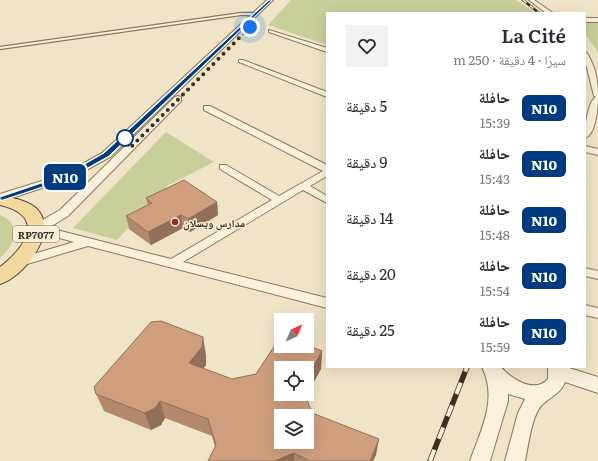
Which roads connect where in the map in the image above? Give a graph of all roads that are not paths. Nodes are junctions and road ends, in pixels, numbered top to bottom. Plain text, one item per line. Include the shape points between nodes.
1 (270, 0) edge
2 (277, 0) edge
3 (531, 0) edge
4 (549, 12) edge
5 (255, 14) junction
6 (586, 20) edge
7 (598, 20) edge
8 (271, 31) dead end
9 (0, 48) edge
10 (326, 50) edge
11 (586, 56) edge
12 (241, 60) dead end
13 (326, 95) edge
14 (598, 98) edge
15 (207, 108) dead end
16 (595, 118) edge
17 (586, 133) edge
18 (586, 149) edge
19 (598, 152) edge
20 (223, 167) dead end
21 (326, 169) edge
22 (326, 171) edge
23 (303, 186) junction
24 (0, 199) edge
25 (326, 199) edge
26 (278, 200) junction
27 (38, 229) junction
28 (87, 242) junction
29 (173, 263) junction
30 (17, 264) junction
31 (586, 272) edge
32 (598, 275) edge
33 (0, 277) edge
34 (326, 303) edge
35 (586, 310) edge
36 (598, 313) edge
37 (493, 370) edge
38 (558, 370) edge
39 (598, 385) edge
40 (546, 392) junction
41 (480, 461) edge
42 (514, 461) edge

1 - 5 street
2 - 27 street via 64,213
3 - 4 street
5 - 9 lane
5 - 24 street via 106,155 68,176
6 - 7 street
8 - 10 street
11 - 14 street via 591,65
12 - 13 street
14 - 16 street
15 - 21 street
16 - 17 street
18 - 19 street
20 - 26 street
22 - 23 street
23 - 25 street
23 - 26 street
24 - 27 main road, RP7077 via 20,205 31,212
26 - 29 street
27 - 28 street
27 - 30 main road, RP7077 via 26,255
28 - 29 street
28 - 30 street
29 - 34 street
30 - 33 main road, RP7077
31 - 32 street
35 - 36 street
37 - 40 street via 514,388 526,392
37 - 41 street via 498,385 499,401
38 - 39 street
38 - 40 street via 558,381
40 - 42 street via 534,401 527,413

